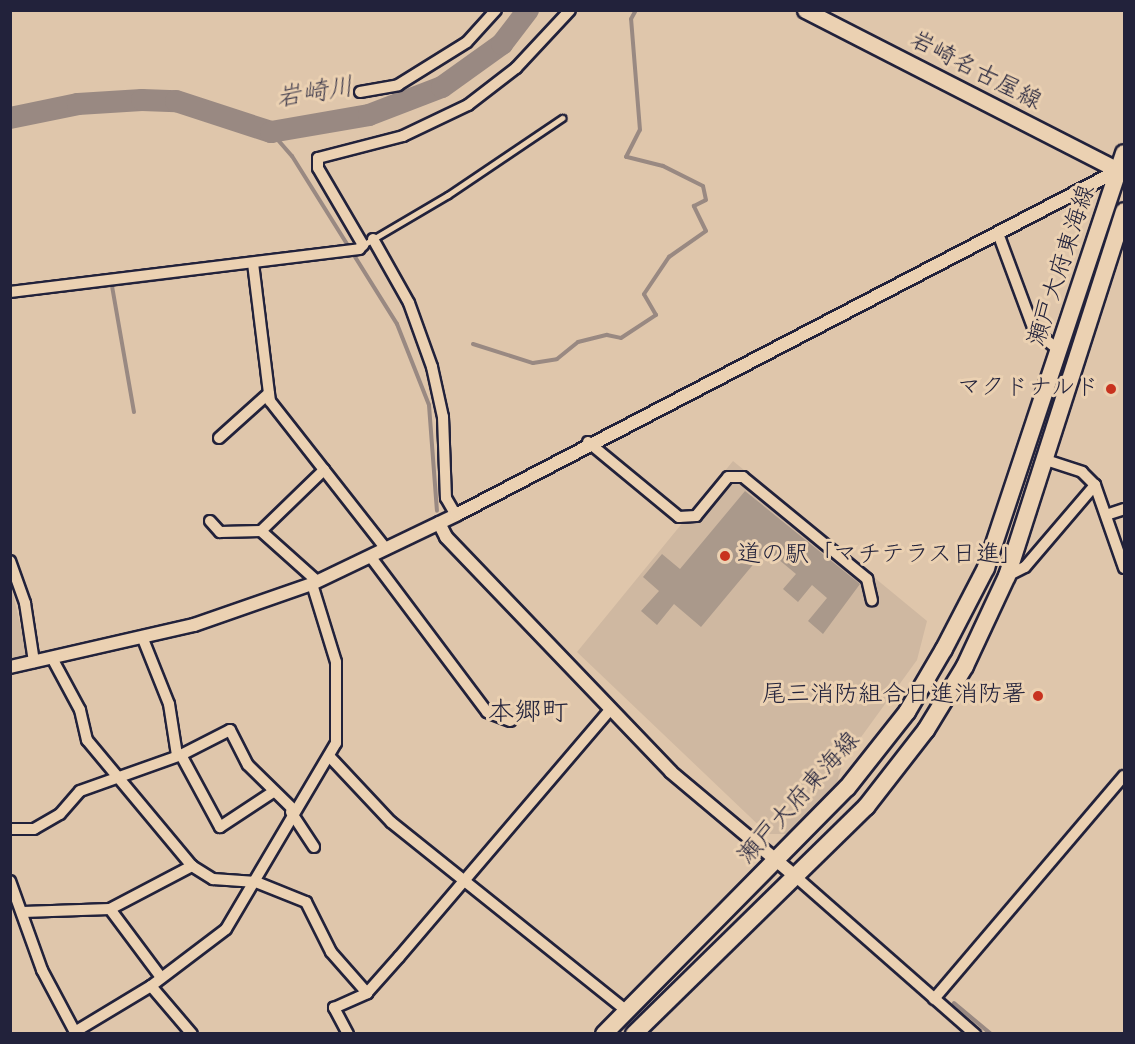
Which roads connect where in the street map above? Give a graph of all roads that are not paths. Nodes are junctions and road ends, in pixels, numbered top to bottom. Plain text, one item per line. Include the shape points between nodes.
1 (496, 10) edge
2 (570, 10) edge
3 (805, 10) edge
4 (360, 92) dead end
5 (562, 118) dead end
6 (1125, 153) edge
7 (1122, 172) edge
8 (1125, 211) edge
9 (999, 236) junction
10 (365, 244) junction
11 (253, 264) junction
12 (10, 292) edge
13 (1060, 351) junction
14 (269, 393) junction
15 (219, 438) dead end
16 (588, 442) junction
17 (1046, 460) junction
18 (324, 470) junction
19 (1095, 485) junction
20 (1125, 509) edge
21 (456, 515) junction
22 (1106, 515) junction
23 (210, 521) dead end
24 (439, 523) junction
25 (261, 531) junction
26 (386, 549) junction
27 (370, 556) junction
28 (10, 561) edge
29 (1125, 568) edge
30 (1007, 576) junction
31 (314, 583) junction
32 (872, 600) dead end
33 (143, 639) junction
34 (52, 658) junction
35 (34, 662) junction
36 (10, 667) edge
37 (611, 709) junction
38 (510, 721) dead end
39 (179, 755) junction
40 (329, 756) junction
41 (1125, 776) edge
42 (119, 777) junction
43 (273, 792) junction
44 (292, 811) junction
45 (10, 829) edge
46 (314, 847) dead end
47 (778, 862) junction
48 (192, 866) junction
49 (795, 876) junction
50 (465, 880) junction
51 (10, 881) edge
52 (256, 882) junction
53 (110, 909) junction
54 (23, 912) junction
55 (160, 976) junction
56 (151, 986) junction
57 (367, 993) junction
58 (934, 999) junction
59 (627, 1011) junction
60 (77, 1032) edge
61 (192, 1034) edge
62 (348, 1034) edge
63 (604, 1034) edge
64 (633, 1034) edge
65 (975, 1034) edge

1 - 4 street via 467,42 398,85
2 - 10 street via 516,68 468,105 403,136 318,158 318,168
3 - 7 main road, 岩崎名古屋線
5 - 10 lane via 448,195
6 - 7 main road, 瀬戸大府東海線
7 - 9 street
7 - 13 main road, 瀬戸大府東海線
8 - 17 main road, 瀬戸大府東海線
9 - 13 street via 1034,330
9 - 16 street
10 - 11 street via 341,253
10 - 21 street via 409,303 432,367 443,417 446,498
11 - 12 street
11 - 14 street
13 - 47 main road, 瀬戸大府東海線 via 986,568 944,649 907,712 847,788
14 - 15 street
14 - 18 street via 270,401
16 - 21 street
16 - 32 street via 680,517 696,516 728,477 742,477 867,579
17 - 19 street via 1082,472
17 - 30 main road, 瀬戸大府東海線
18 - 25 street
18 - 26 street
19 - 22 street
19 - 30 street via 1025,567
20 - 22 street
21 - 24 street
22 - 29 street
23 - 25 street via 220,532
24 - 26 street
24 - 37 street via 446,537
25 - 31 street
26 - 27 street
27 - 31 street
27 - 38 street via 487,712
28 - 35 street via 25,603
30 - 49 main road, 瀬戸大府東海線 via 965,666 926,730 867,807
31 - 33 street via 249,608
31 - 40 street via 336,662 339,726
33 - 34 street
33 - 39 street via 169,704
34 - 35 street
34 - 42 street via 80,710 87,740
35 - 36 street
37 - 47 street via 671,772
37 - 50 street
39 - 42 street
39 - 43 street via 230,730 248,765
39 - 43 street via 220,826
40 - 44 street
40 - 50 street via 391,822
41 - 58 street
42 - 45 street via 80,790 60,814 34,829
42 - 48 street via 136,804 171,837
43 - 44 street
44 - 46 street
44 - 52 street
47 - 49 street
47 - 59 main road, 瀬戸大府東海線
48 - 52 street via 213,879
48 - 53 street
49 - 58 street
49 - 64 main road, 瀬戸大府東海線
50 - 57 street
50 - 59 street
51 - 54 street
52 - 55 street via 226,929
52 - 57 street via 306,902 331,952
53 - 54 street
53 - 55 street
54 - 60 street via 42,970
55 - 56 street
56 - 60 street
56 - 61 street
57 - 62 street via 334,1008
58 - 65 street
59 - 63 main road, 瀬戸大府東海線

